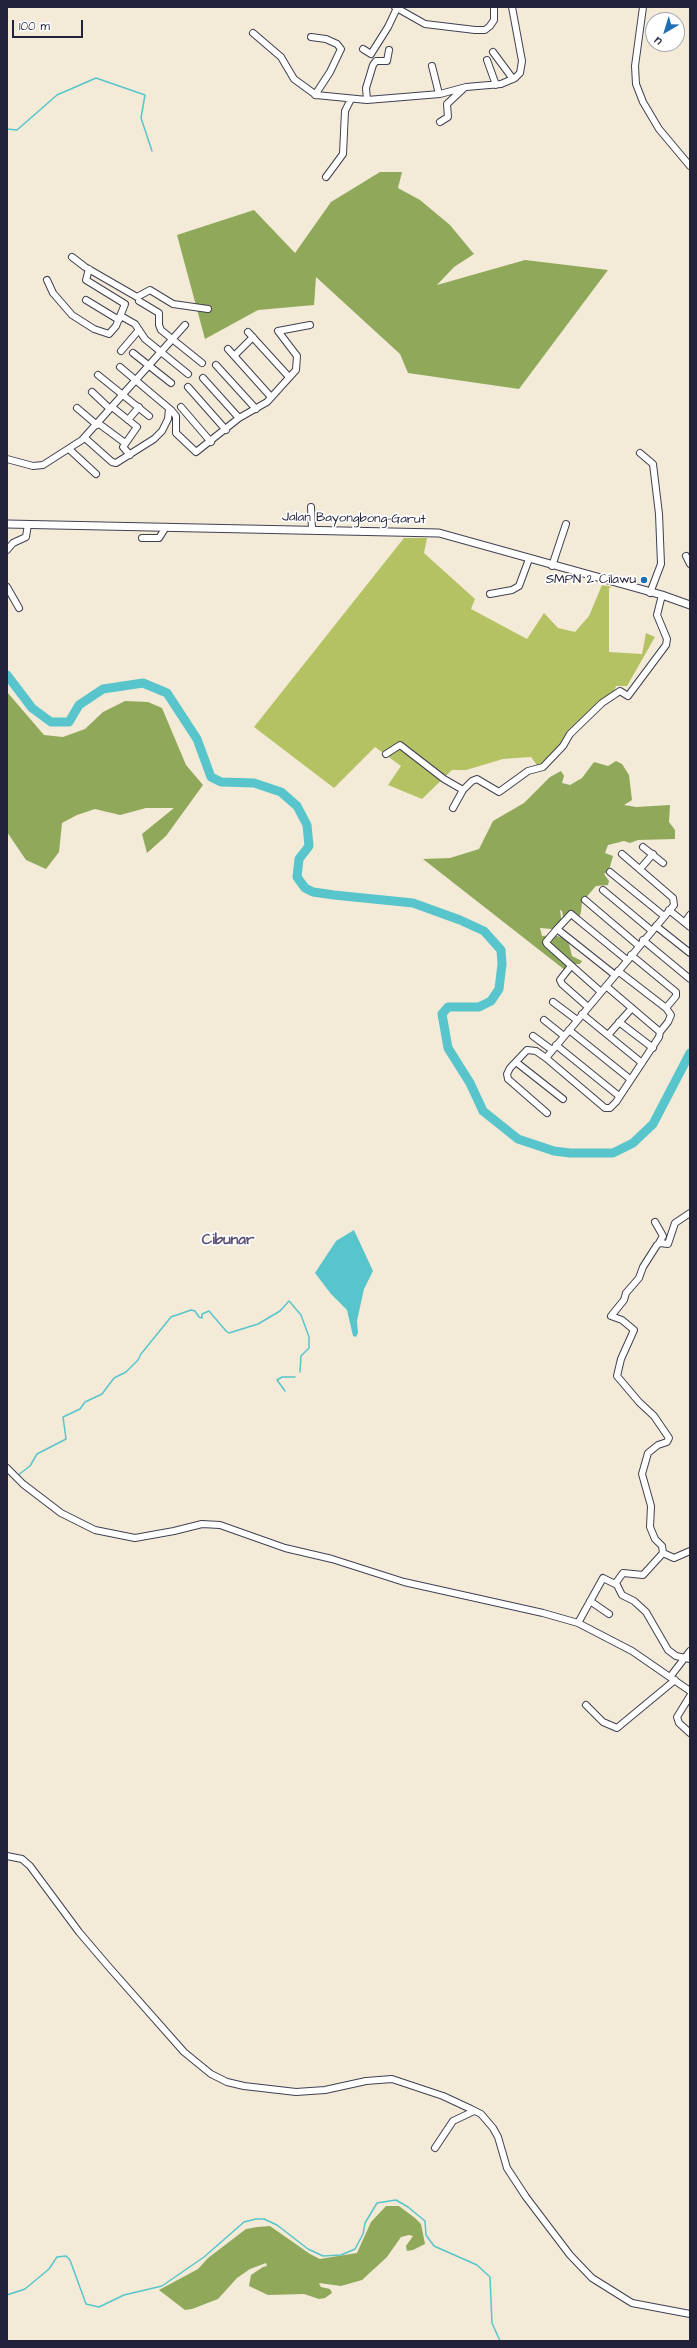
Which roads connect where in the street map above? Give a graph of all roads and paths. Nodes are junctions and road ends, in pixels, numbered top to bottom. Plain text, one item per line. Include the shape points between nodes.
1 (494, 7) edge
2 (512, 7) edge
3 (643, 7) edge
4 (396, 8) edge
5 (253, 33) dead end
6 (311, 37) dead end
7 (363, 48) dead end
8 (389, 50) dead end
9 (493, 52) dead end
10 (487, 60) dead end
11 (432, 66) dead end
12 (512, 77) junction
13 (495, 82) junction
14 (464, 88) junction
15 (439, 92) junction
16 (314, 95) junction
17 (366, 97) junction
18 (351, 100) junction
19 (440, 122) dead end
20 (689, 164) edge
21 (326, 177) dead end
22 (72, 257) dead end
23 (89, 269) junction
24 (47, 280) dead end
25 (86, 300) dead end
26 (139, 301) dead end
27 (208, 309) dead end
28 (120, 318) junction
29 (184, 325) dead end
30 (310, 325) dead end
31 (138, 331) junction
32 (173, 339) junction
33 (228, 349) dead end
34 (121, 351) dead end
35 (133, 353) dead end
36 (161, 353) junction
37 (234, 356) junction
38 (202, 363) dead end
39 (148, 365) junction
40 (216, 365) dead end
41 (120, 367) dead end
42 (188, 374) dead end
43 (98, 375) dead end
44 (289, 377) junction
45 (203, 378) dead end
46 (135, 380) junction
47 (171, 383) dead end
48 (188, 387) dead end
49 (92, 392) dead end
50 (124, 394) junction
51 (271, 397) junction
52 (139, 406) junction
53 (181, 407) dead end
54 (77, 408) dead end
55 (111, 408) junction
56 (256, 408) junction
57 (170, 410) junction
58 (150, 416) dead end
59 (239, 418) junction
60 (128, 420) junction
61 (98, 424) junction
62 (226, 430) junction
63 (85, 438) junction
64 (211, 442) junction
65 (125, 443) junction
66 (69, 448) junction
67 (640, 453) dead end
68 (130, 455) junction
69 (7, 459) edge
70 (96, 474) dead end
71 (311, 507) dead end
72 (7, 524) edge
73 (28, 524) junction
74 (566, 524) dead end
75 (166, 527) junction
76 (312, 530) junction
77 (142, 538) dead end
78 (7, 550) edge
79 (686, 556) dead end
80 (529, 559) junction
81 (690, 564) edge
82 (552, 566) junction
83 (7, 587) edge
84 (650, 593) junction
85 (490, 594) dead end
86 (662, 595) junction
87 (690, 605) edge
88 (19, 608) dead end
89 (386, 754) dead end
90 (463, 790) junction
91 (453, 808) dead end
92 (643, 847) dead end
93 (622, 854) dead end
94 (652, 854) junction
95 (663, 862) dead end
96 (640, 870) junction
97 (610, 872) dead end
98 (603, 890) dead end
99 (585, 900) dead end
100 (669, 910) junction
101 (690, 915) edge
102 (664, 916) junction
103 (685, 922) junction
104 (690, 926) edge
105 (654, 928) junction
106 (557, 929) junction
107 (641, 943) junction
108 (690, 953) edge
109 (629, 958) junction
110 (571, 966) junction
111 (616, 973) junction
112 (690, 979) edge
113 (606, 986) junction
114 (601, 992) junction
115 (553, 1002) dead end
116 (588, 1006) junction
117 (632, 1008) junction
118 (666, 1008) junction
119 (582, 1014) junction
120 (544, 1020) dead end
121 (577, 1020) junction
122 (619, 1022) junction
123 (569, 1030) junction
124 (660, 1032) junction
125 (608, 1035) junction
126 (533, 1036) dead end
127 (564, 1036) junction
128 (556, 1045) junction
129 (653, 1048) junction
130 (552, 1050) junction
131 (546, 1058) junction
132 (516, 1062) junction
133 (642, 1063) junction
134 (630, 1080) junction
135 (619, 1096) junction
136 (563, 1099) dead end
137 (547, 1113) dead end
138 (690, 1213) edge
139 (655, 1222) dead end
140 (659, 1243) junction
141 (7, 1468) edge
142 (690, 1551) edge
143 (663, 1553) junction
144 (616, 1583) junction
145 (590, 1601) junction
146 (609, 1614) dead end
147 (578, 1623) junction
148 (690, 1651) edge
149 (685, 1659) edge
150 (672, 1678) junction
151 (690, 1691) edge
152 (690, 1696) edge
153 (586, 1705) dead end
154 (690, 1733) edge
155 (7, 1856) edge
156 (474, 2111) junction
157 (435, 2148) dead end
158 (690, 2314) edge

1 - 4 street via 494,20 486,30 425,24
2 - 12 street via 522,66 520,73
3 - 20 street via 635,66 636,84 659,129
4 - 7 street via 388,27 371,54
5 - 16 street via 281,57 294,79
6 - 16 street via 326,39 341,49 330,72
8 - 17 street via 387,61 374,63
9 - 12 street
10 - 13 street
11 - 15 street
12 - 13 street
13 - 14 street
14 - 15 street
14 - 19 street via 447,104 448,117
15 - 17 street
16 - 18 street
17 - 18 street
18 - 21 street via 345,111 343,154
22 - 23 street
23 - 27 street via 137,297 149,290 173,304
23 - 28 street via 86,280 124,303
24 - 28 street via 64,307 94,329 109,334
25 - 28 street
26 - 32 street via 159,314 159,328
28 - 31 street via 135,324
29 - 32 street
30 - 44 street via 278,331 297,356 298,367
31 - 34 street
31 - 36 street
32 - 36 street
32 - 38 street
33 - 37 street
35 - 39 street
36 - 39 street
36 - 42 street
37 - 44 street via 250,335
37 - 51 street
39 - 46 street
39 - 47 street
40 - 56 street
41 - 46 street
43 - 50 street
44 - 51 street
45 - 59 street
46 - 50 street
46 - 57 street
48 - 62 street
49 - 55 street
50 - 52 street
50 - 55 street
51 - 56 street
52 - 58 street
52 - 60 street
53 - 64 street
54 - 61 street
55 - 60 street
55 - 61 street
56 - 59 street
57 - 64 street via 176,416 175,431 193,452
57 - 68 street via 162,431
59 - 62 street
60 - 65 street via 138,428
61 - 63 street
61 - 65 street
62 - 64 street
63 - 66 street
63 - 68 street via 114,463
65 - 68 street via 123,447
66 - 69 street via 39,466
66 - 70 street
67 - 84 street via 653,464 659,514 661,564
71 - 76 street
72 - 73 main road, Jalan Bayongbong-Garut
73 - 75 main road, Jalan Bayongbong-Garut
73 - 78 street via 26,537 12,543
74 - 82 street
75 - 76 main road, Jalan Bayongbong-Garut
75 - 77 street via 160,538
76 - 80 main road, Jalan Bayongbong-Garut via 439,533
79 - 81 street
80 - 82 main road, Jalan Bayongbong-Garut
80 - 85 street via 519,586
82 - 84 main road, Jalan Bayongbong-Garut
83 - 88 street
84 - 86 main road, Jalan Bayongbong-Garut
86 - 87 main road, Jalan Bayongbong-Garut
86 - 90 street via 657,615 667,642 628,696 620,692 602,703 570,734 563,746 543,767 528,771 500,792 479,779 472,780
89 - 90 street via 400,745 444,779
90 - 91 street
92 - 94 street
93 - 96 street
94 - 95 street
94 - 96 street
96 - 100 street via 673,898 674,905
97 - 102 street
98 - 105 street
99 - 107 street
100 - 102 street
100 - 103 street
101 - 103 street
102 - 105 street
103 - 104 street
105 - 107 street
105 - 108 street
106 - 109 street via 570,914
106 - 110 street via 546,942
106 - 111 street
107 - 109 street
107 - 112 street
109 - 111 street
109 - 118 street via 676,992 676,996
110 - 114 street
110 - 116 street via 560,980
111 - 113 street
111 - 118 street
113 - 114 street
113 - 117 street
114 - 116 street
115 - 121 street
116 - 119 street
117 - 122 street
117 - 124 street
118 - 124 street via 671,1015
119 - 121 street
119 - 125 street
120 - 127 street
121 - 123 street
122 - 125 street
122 - 129 street
123 - 127 street
123 - 134 street
124 - 129 street
125 - 133 street
126 - 130 street
127 - 128 street
128 - 130 street
128 - 135 street
129 - 133 street
130 - 131 street
131 - 132 street via 530,1049
131 - 135 street via 605,1108 610,1108
132 - 136 street
132 - 137 street via 507,1074 508,1079
133 - 134 street
134 - 135 street
138 - 140 street via 675,1223 668,1244
139 - 140 street via 663,1236
140 - 143 street via 639,1278 611,1316 622,1320 634,1330 621,1359 617,1376 654,1416 669,1438 667,1442 648,1453 642,1474 651,1506 650,1527 655,1539 662,1546
141 - 147 street via 61,1513 79,1524 107,1534 135,1538 150,1537 210,1523 285,1548 332,1559 404,1582 536,1611
142 - 143 street via 674,1558
143 - 144 street via 644,1574 623,1573
144 - 145 street via 603,1578
144 - 149 street via 622,1595 644,1611 668,1650
145 - 146 street
145 - 147 street
147 - 150 street via 632,1651
148 - 149 street
149 - 150 street
150 - 151 street
150 - 153 street via 617,1728 603,1722
152 - 154 street via 677,1717 679,1723
155 - 156 street via 22,1859 30,1866 108,1966 184,2052 211,2074 227,2082 244,2086 296,2092 312,2092 366,2081 392,2079 443,2096
156 - 157 street via 453,2121
156 - 158 street via 481,2114 493,2128 507,2168 526,2197 570,2255 592,2278 632,2303

